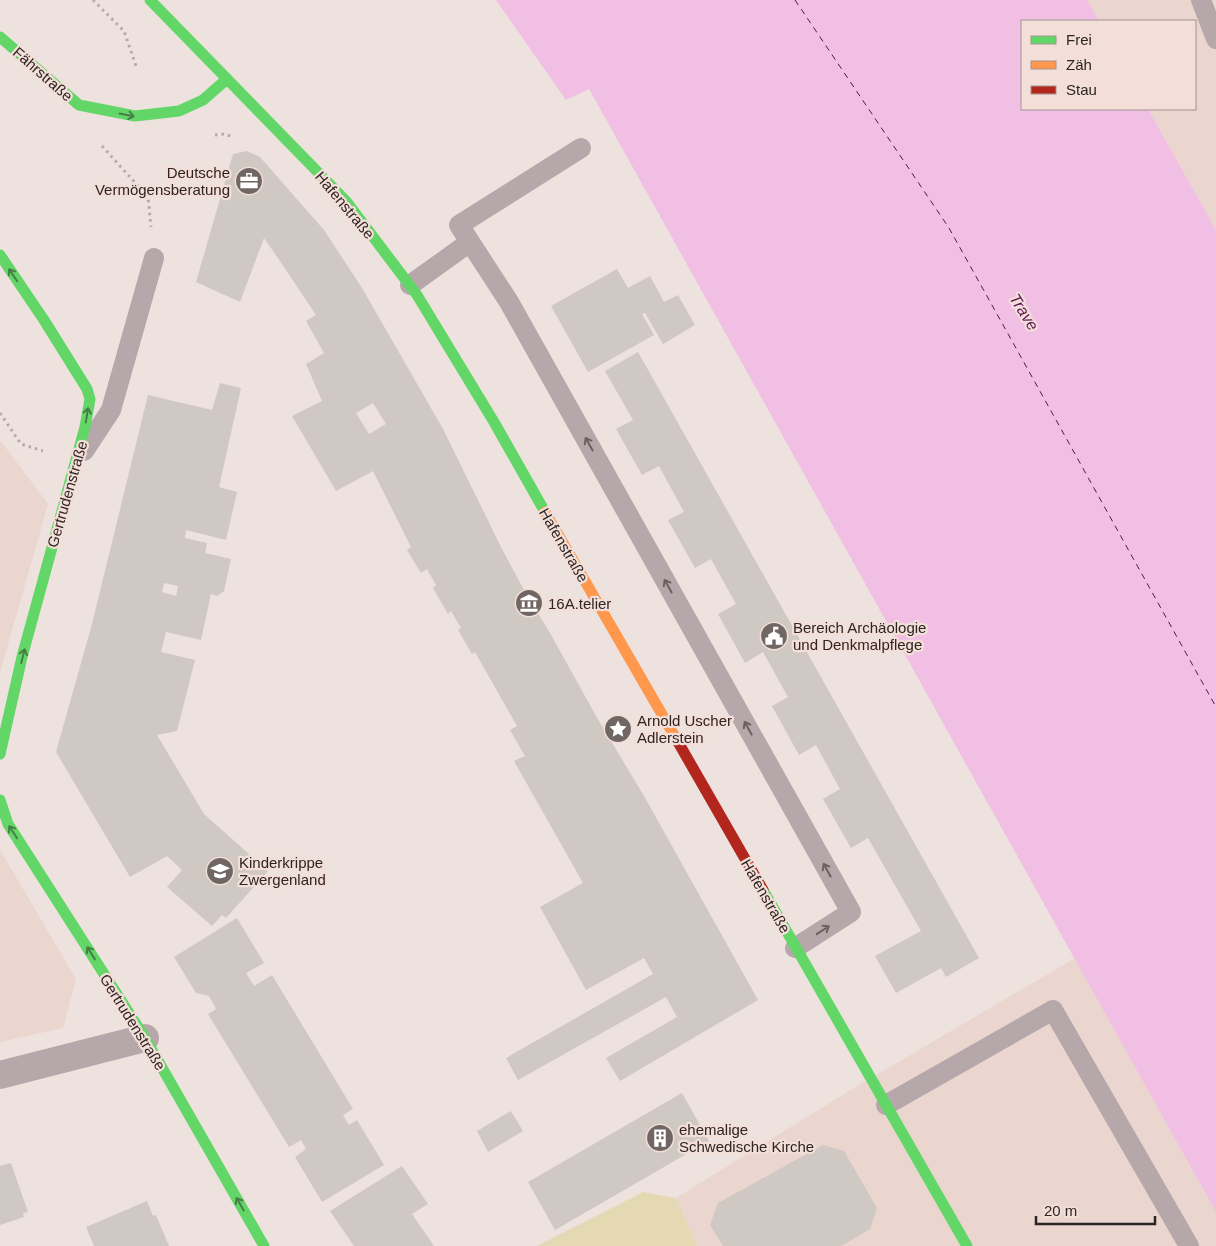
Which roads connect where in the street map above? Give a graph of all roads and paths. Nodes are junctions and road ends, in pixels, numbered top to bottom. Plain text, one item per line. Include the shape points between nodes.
1 (93, 0) edge
2 (150, 0) edge
3 (1201, 0) edge
4 (0, 37) edge
5 (1216, 39) edge
6 (136, 66) dead end
7 (227, 79) junction
8 (214, 135) dead end
9 (96, 138) dead end
10 (238, 139) dead end
11 (581, 148) dead end
12 (470, 242) junction
13 (0, 255) edge
14 (154, 258) joint
15 (410, 285) junction
16 (0, 414) edge
17 (76, 462) junction
18 (0, 754) edge
19 (0, 800) edge
20 (795, 948) junction
21 (145, 1038) junction
22 (0, 1075) edge
23 (886, 1105) junction
24 (264, 1246) edge
25 (967, 1246) edge
26 (1189, 1246) edge

1 - 6 path via 124,31
2 - 7 main road, Hafenstraße
3 - 5 lane
4 -> 7 main road, Fährstraße via 79,105 135,116 179,111 203,100
7 - 15 main road, Hafenstraße via 346,201
8 - 10 path via 224,134
9 - 14 path via 148,197
11 - 12 lane via 459,225
12 - 15 lane
20 -> 12 lane via 851,912 509,302
17 -> 13 main road, Gertrudenstraße via 86,427 90,399 87,389
14 - 17 lane via 111,410
15 - 20 main road, Hafenstraße via 494,422
16 - 17 path via 21,444
18 -> 17 main road, Gertrudenstraße via 22,657
21 -> 19 main road, Gertrudenstraße via 8,824
20 - 23 main road, Hafenstraße
21 - 22 street
24 -> 21 main road, Gertrudenstraße
23 - 25 main road, Hafenstraße
23 - 26 lane via 1053,1010

